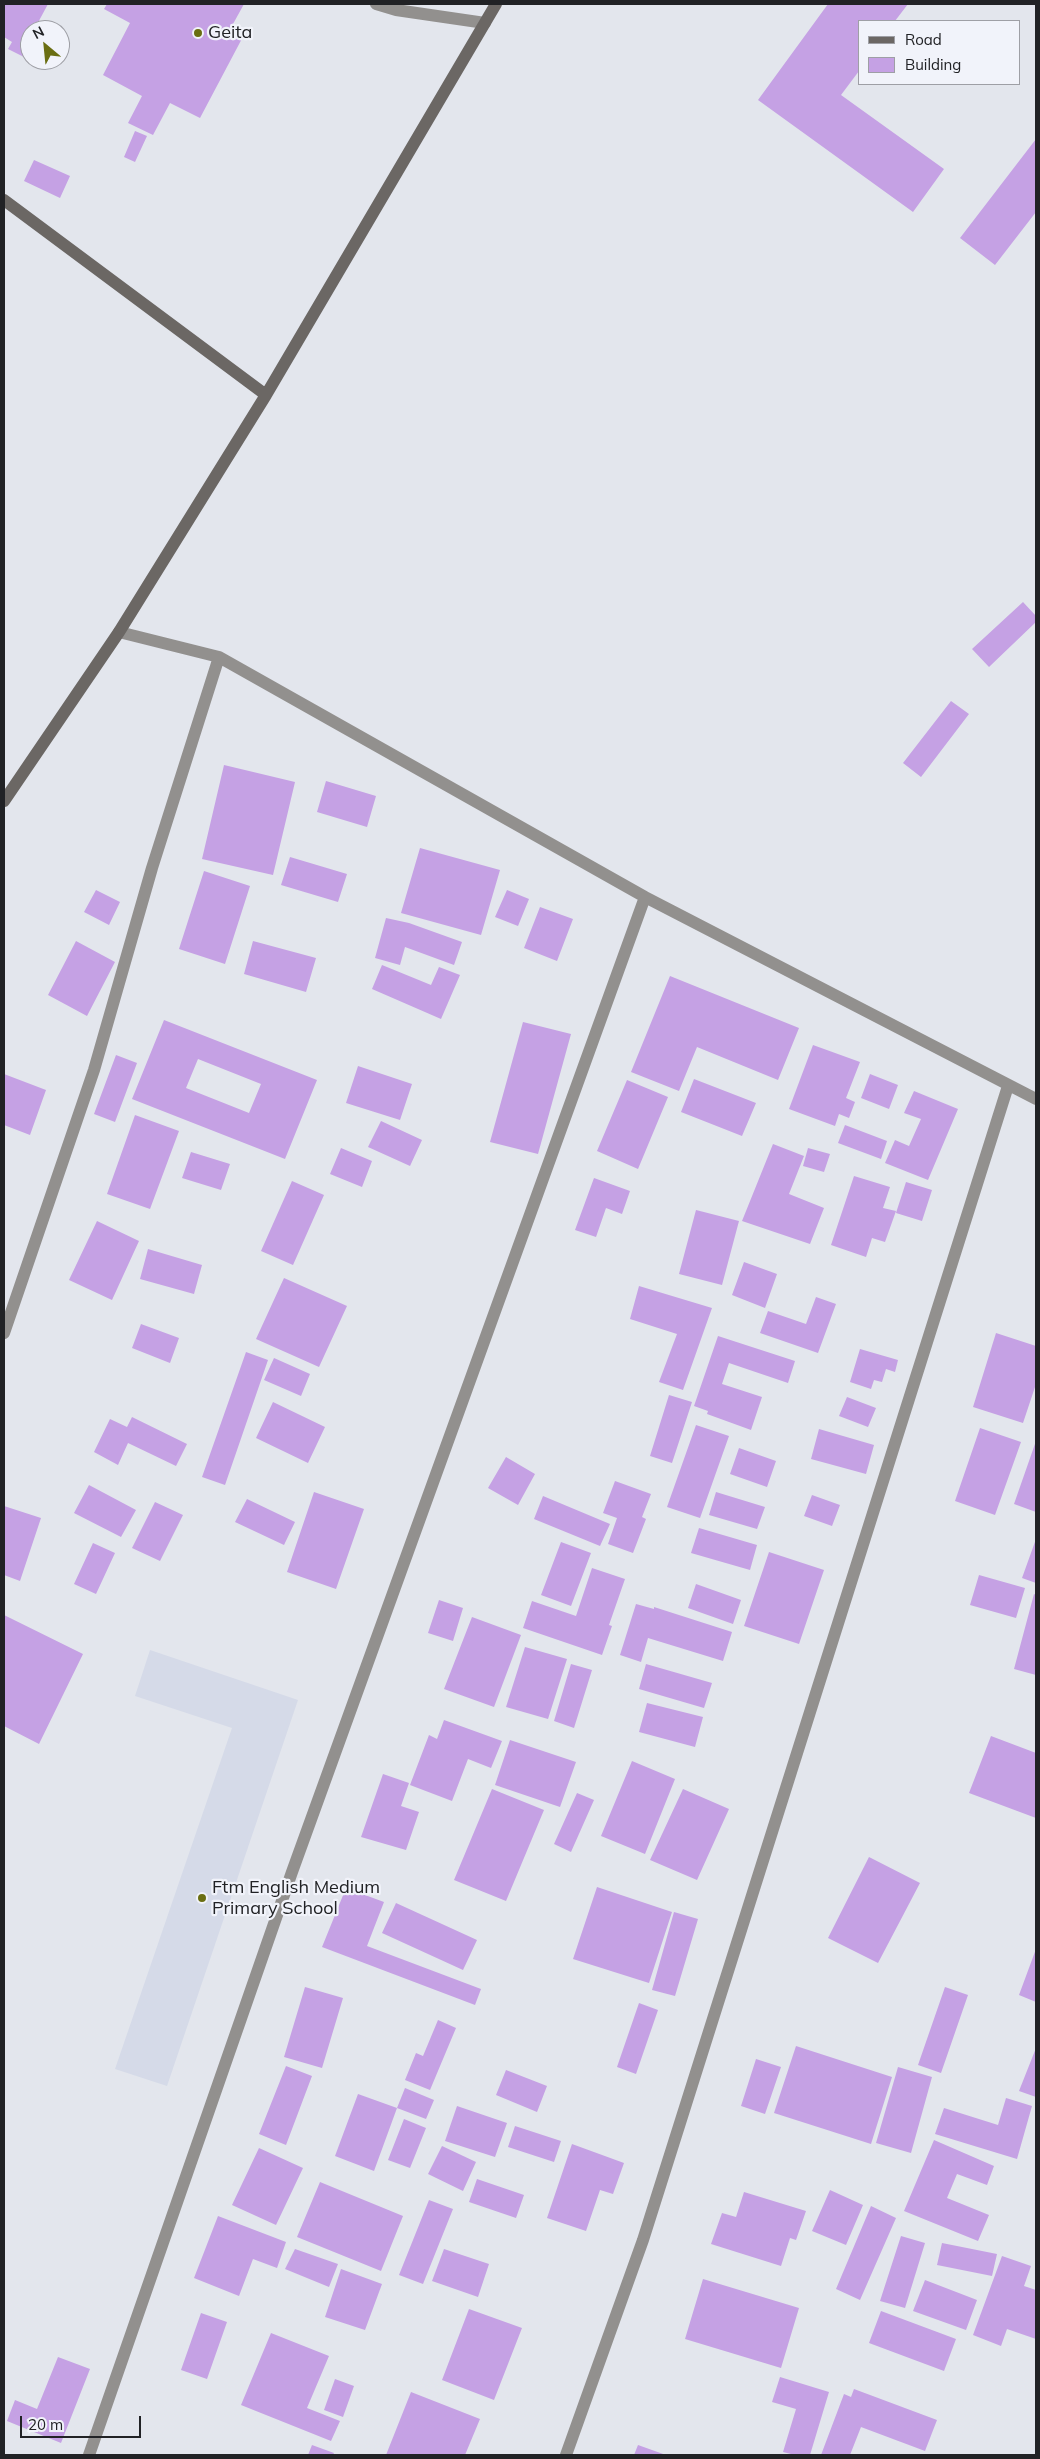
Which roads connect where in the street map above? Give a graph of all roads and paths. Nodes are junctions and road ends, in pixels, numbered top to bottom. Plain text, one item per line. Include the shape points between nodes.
1 (376, 4) edge
2 (496, 4) edge
3 (484, 23) junction
4 (4, 200) edge
5 (266, 395) junction
6 (119, 632) junction
7 (219, 657) junction
8 (4, 802) edge
9 (645, 897) junction
10 (1008, 1086) junction
11 (1036, 1099) edge
12 (4, 1334) edge
13 (89, 2455) edge
14 (566, 2455) edge

1 - 3 street
2 - 3 street
3 - 5 street
4 - 5 street
5 - 6 street
6 - 7 street
6 - 8 street
7 - 9 street
7 - 12 street via 152,868 94,1070
9 - 10 street
9 - 13 street via 292,1872
10 - 11 street
10 - 14 street via 643,2240

